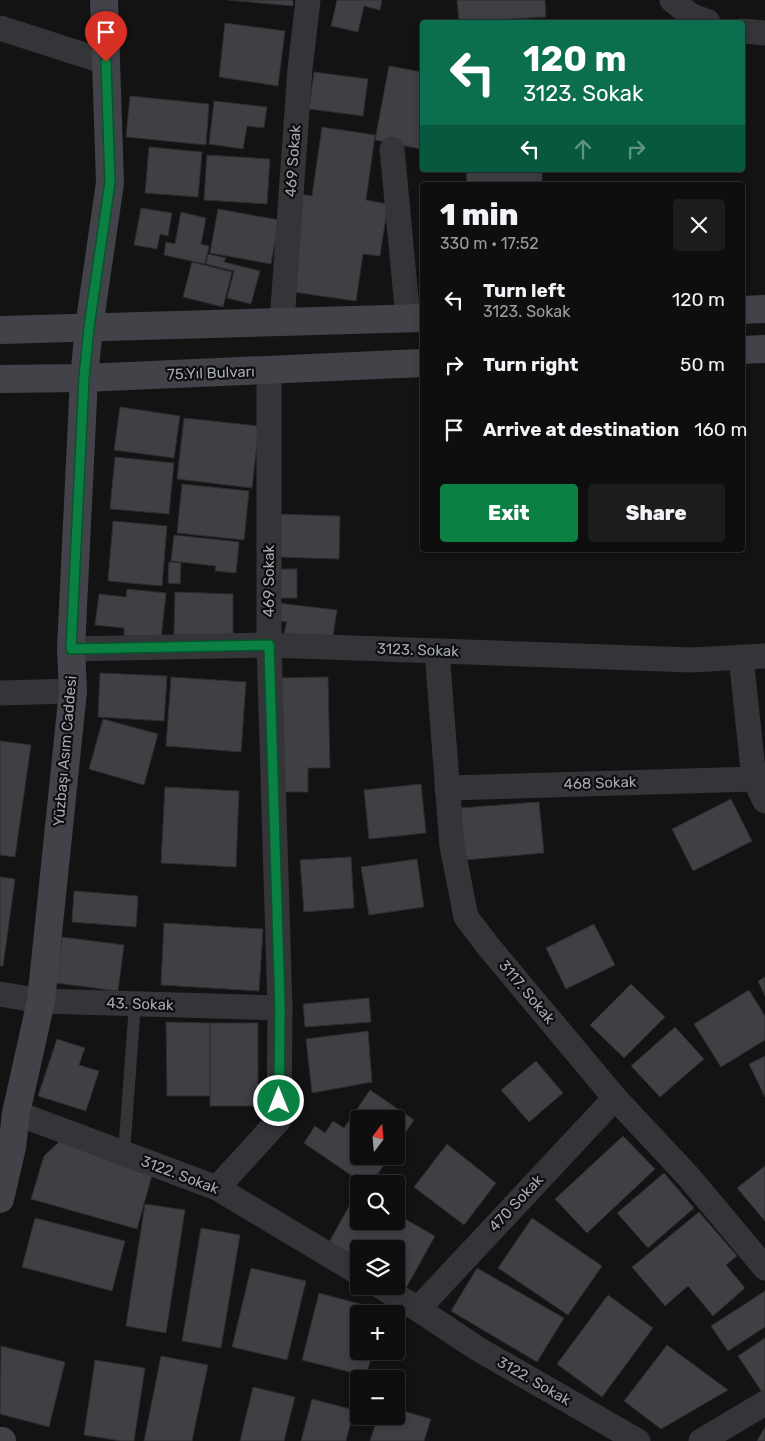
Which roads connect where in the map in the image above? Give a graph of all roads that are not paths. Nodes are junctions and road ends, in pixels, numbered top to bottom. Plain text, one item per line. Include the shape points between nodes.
1 (104, 0) edge
2 (308, 0) edge
3 (672, 0) edge
4 (703, 20) edge
5 (0, 28) edge
6 (745, 31) edge
7 (765, 33) edge
8 (106, 62) junction
9 (392, 149) dead end
10 (765, 309) edge
11 (745, 310) edge
12 (415, 318) edge
13 (282, 322) junction
14 (89, 327) junction
15 (0, 330) edge
16 (765, 349) edge
17 (745, 350) edge
18 (420, 364) edge
19 (269, 370) junction
20 (84, 378) junction
21 (0, 379) edge
22 (269, 645) junction
23 (71, 649) junction
24 (436, 651) junction
25 (753, 656) edge
26 (73, 691) junction
27 (0, 692) edge
28 (754, 779) junction
29 (447, 788) junction
30 (765, 801) edge
31 (0, 994) edge
32 (41, 1001) junction
33 (135, 1004) junction
34 (280, 1008) junction
35 (615, 1098) junction
36 (16, 1114) junction
37 (124, 1153) junction
38 (217, 1188) junction
39 (0, 1199) edge
40 (350, 1268) edge
41 (765, 1268) edge
42 (395, 1295) edge
43 (418, 1309) junction
44 (765, 1403) edge
45 (638, 1441) edge
46 (701, 1441) edge

1 - 8 main road, Yüzbaşı Asım Caddesi
2 - 13 street, 469 Sokak
3 - 4 street via 690,15
5 - 8 street
6 - 7 street
8 - 14 main road, Yüzbaşı Asım Caddesi via 110,182
9 - 12 street
10 - 11 main road
12 - 13 main road
13 - 14 main road
14 - 15 main road
14 - 20 main road, Yüzbaşı Asım Caddesi
16 - 17 main road
18 - 19 main road, 75.Yıl Bulvarı
19 - 20 main road, 75.Yıl Bulvarı
19 - 22 street, 469 Sokak
20 - 21 main road, 75.Yıl Bulvarı
20 - 23 main road, Yüzbaşı Asım Caddesi
22 - 23 street, 3123. Sokak
22 - 24 street, 3123. Sokak
22 - 34 street, 469 Sokak
23 - 26 main road, Yüzbaşı Asım Caddesi
24 - 25 street, 3123. Sokak via 692,660
24 - 29 street, 3117. Sokak
25 - 28 street
26 - 27 street
26 - 32 main road, Yüzbaşı Asım Caddesi
28 - 29 street, 468 Sokak
28 - 30 street
29 - 35 street, 3117. Sokak via 452,846 466,917
31 - 32 street, 43. Sokak
32 - 33 street, 43. Sokak
32 - 36 main road, Yüzbaşı Asım Caddesi
33 - 34 street, 43. Sokak
33 - 37 lane
34 - 38 street, 469 Sokak via 279,1120
35 - 41 street, 3117. Sokak via 688,1176
35 - 43 street, 470 Sokak
36 - 37 street, 3122. Sokak
36 - 39 main road, Yüzbaşı Asım Caddesi
37 - 38 street, 3122. Sokak
38 - 40 street, 3122. Sokak
42 - 43 street, 3122. Sokak
43 - 45 street, 3122. Sokak via 478,1349
44 - 46 street

